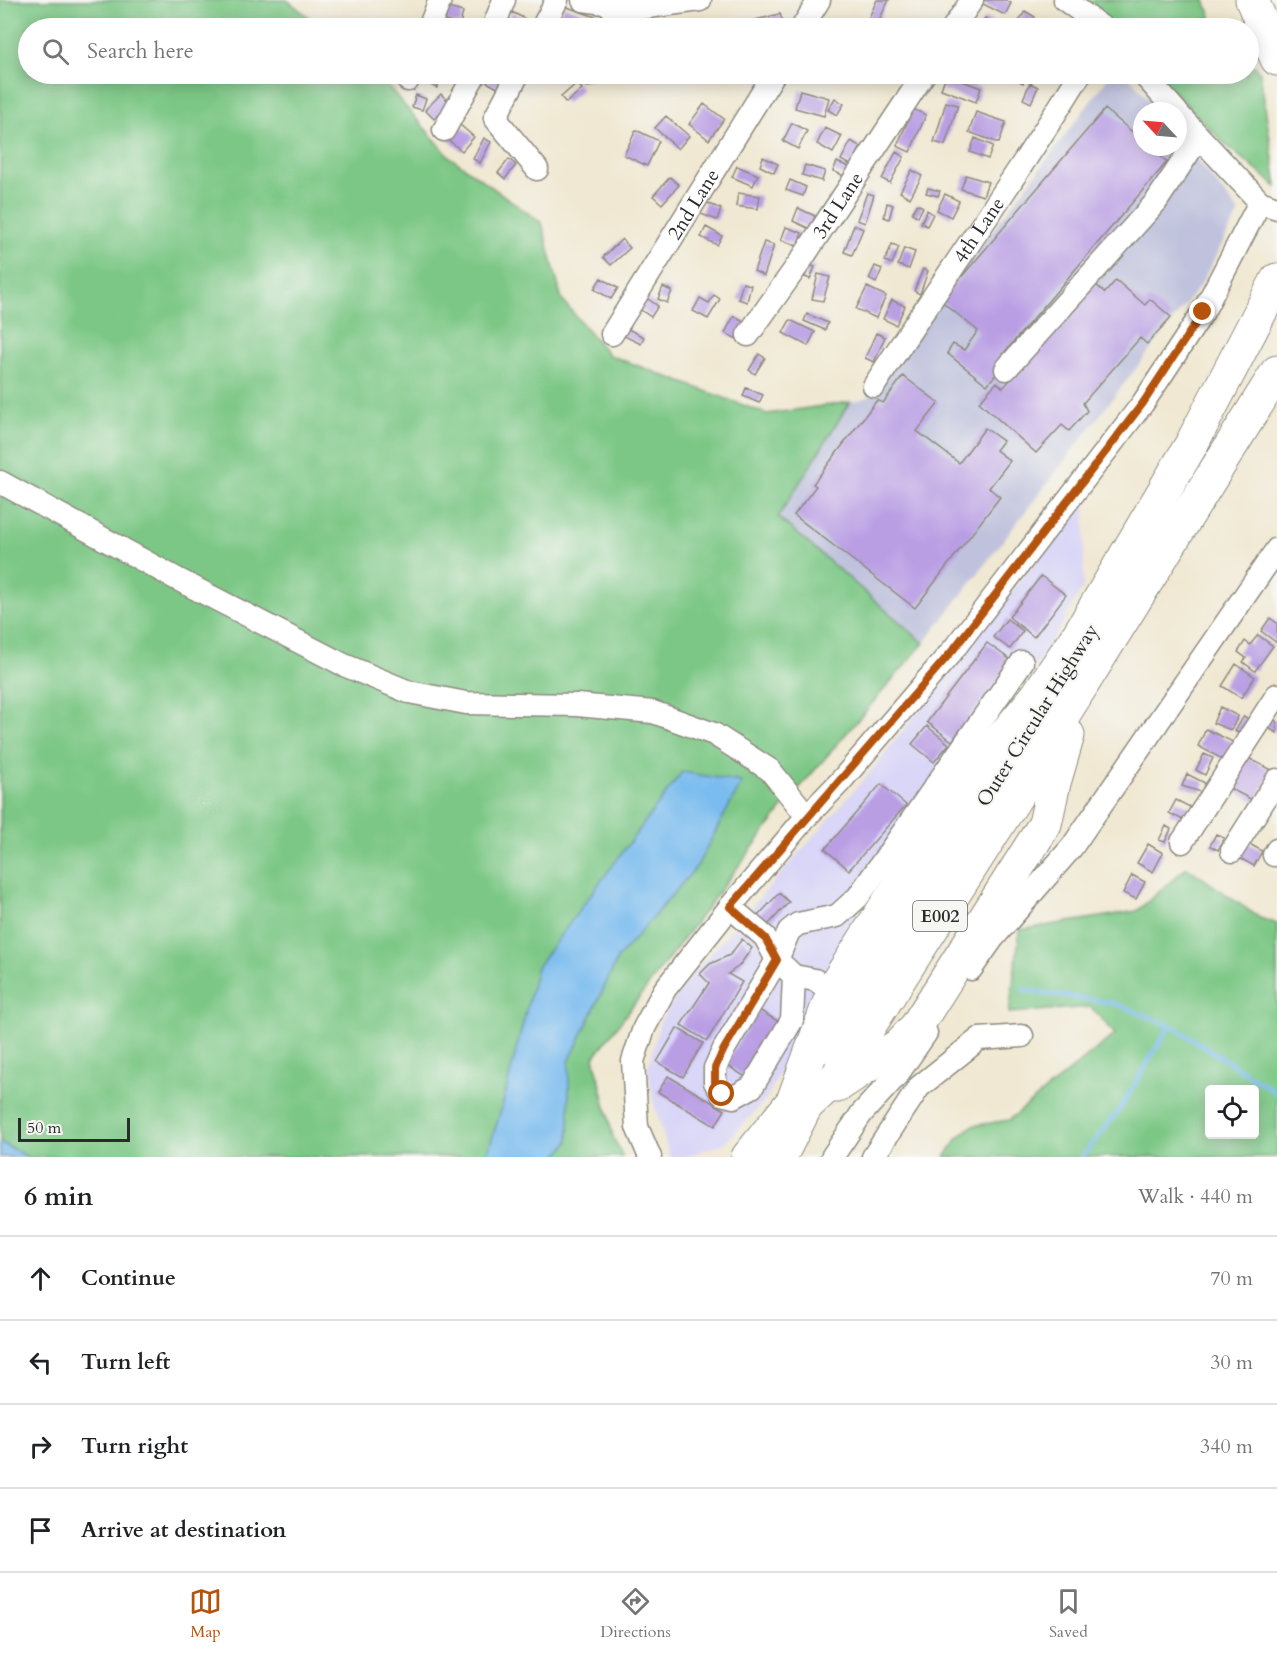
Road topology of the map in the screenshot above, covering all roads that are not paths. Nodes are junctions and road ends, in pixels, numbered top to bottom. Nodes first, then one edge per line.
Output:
1 (440, 0) edge
2 (504, 0) edge
3 (557, 0) edge
4 (583, 0) edge
5 (700, 0) edge
6 (819, 0) edge
7 (972, 0) edge
8 (1065, 0) edge
9 (1252, 0) edge
10 (618, 5) junction
11 (433, 18) edge
12 (497, 18) edge
13 (547, 18) edge
14 (615, 18) edge
15 (808, 18) edge
16 (960, 18) edge
17 (1089, 18) edge
18 (1277, 59) edge
19 (469, 84) edge
20 (513, 84) edge
21 (768, 84) edge
22 (917, 84) edge
23 (1074, 84) edge
24 (1152, 84) edge
25 (1168, 102) edge
26 (1187, 123) edge
27 (444, 130) dead end
28 (1199, 137) junction
29 (537, 169) dead end
30 (1269, 205) edge
31 (1273, 304) edge
32 (612, 334) dead end
33 (748, 335) dead end
34 (1006, 369) dead end
35 (1277, 372) edge
36 (874, 386) dead end
37 (1277, 405) edge
38 (0, 482) edge
39 (1277, 549) edge
40 (1022, 662) dead end
41 (1277, 695) edge
42 (1057, 722) junction
43 (1277, 780) edge
44 (807, 816) junction
45 (1182, 842) dead end
46 (1232, 851) dead end
47 (730, 907) junction
48 (777, 960) junction
49 (794, 976) junction
50 (834, 992) junction
51 (1022, 1036) dead end
52 (800, 1103) junction
53 (650, 1157) edge
54 (748, 1157) edge
55 (780, 1157) edge
56 (832, 1157) edge
57 (873, 1157) edge

1 - 11 street
2 - 12 street
3 - 13 street
4 - 10 street
5 - 10 street
6 - 15 street
7 - 16 street
8 - 17 street
9 - 18 highway
10 - 14 street
19 - 27 street
20 - 29 street
21 - 32 street, 2nd Lane
22 - 33 street, 3rd Lane
23 - 36 street, 4th Lane
24 - 25 street
26 - 28 street
28 - 30 street
28 - 34 street
30 - 44 street
31 - 42 highway, Outer Circular Highway / E002
31 - 50 highway
35 - 42 highway, Outer Circular Highway / E002
37 - 42 highway
38 - 44 street
39 - 56 street
40 - 48 street
41 - 45 street
42 - 52 highway, Outer Circular Highway / E002
42 - 52 highway
42 - 52 highway
43 - 46 street
44 - 47 street
47 - 48 street
47 - 53 street
48 - 49 street
48 - 49 street
49 - 50 street
50 - 52 highway
51 - 57 street
52 - 54 highway
52 - 55 highway

